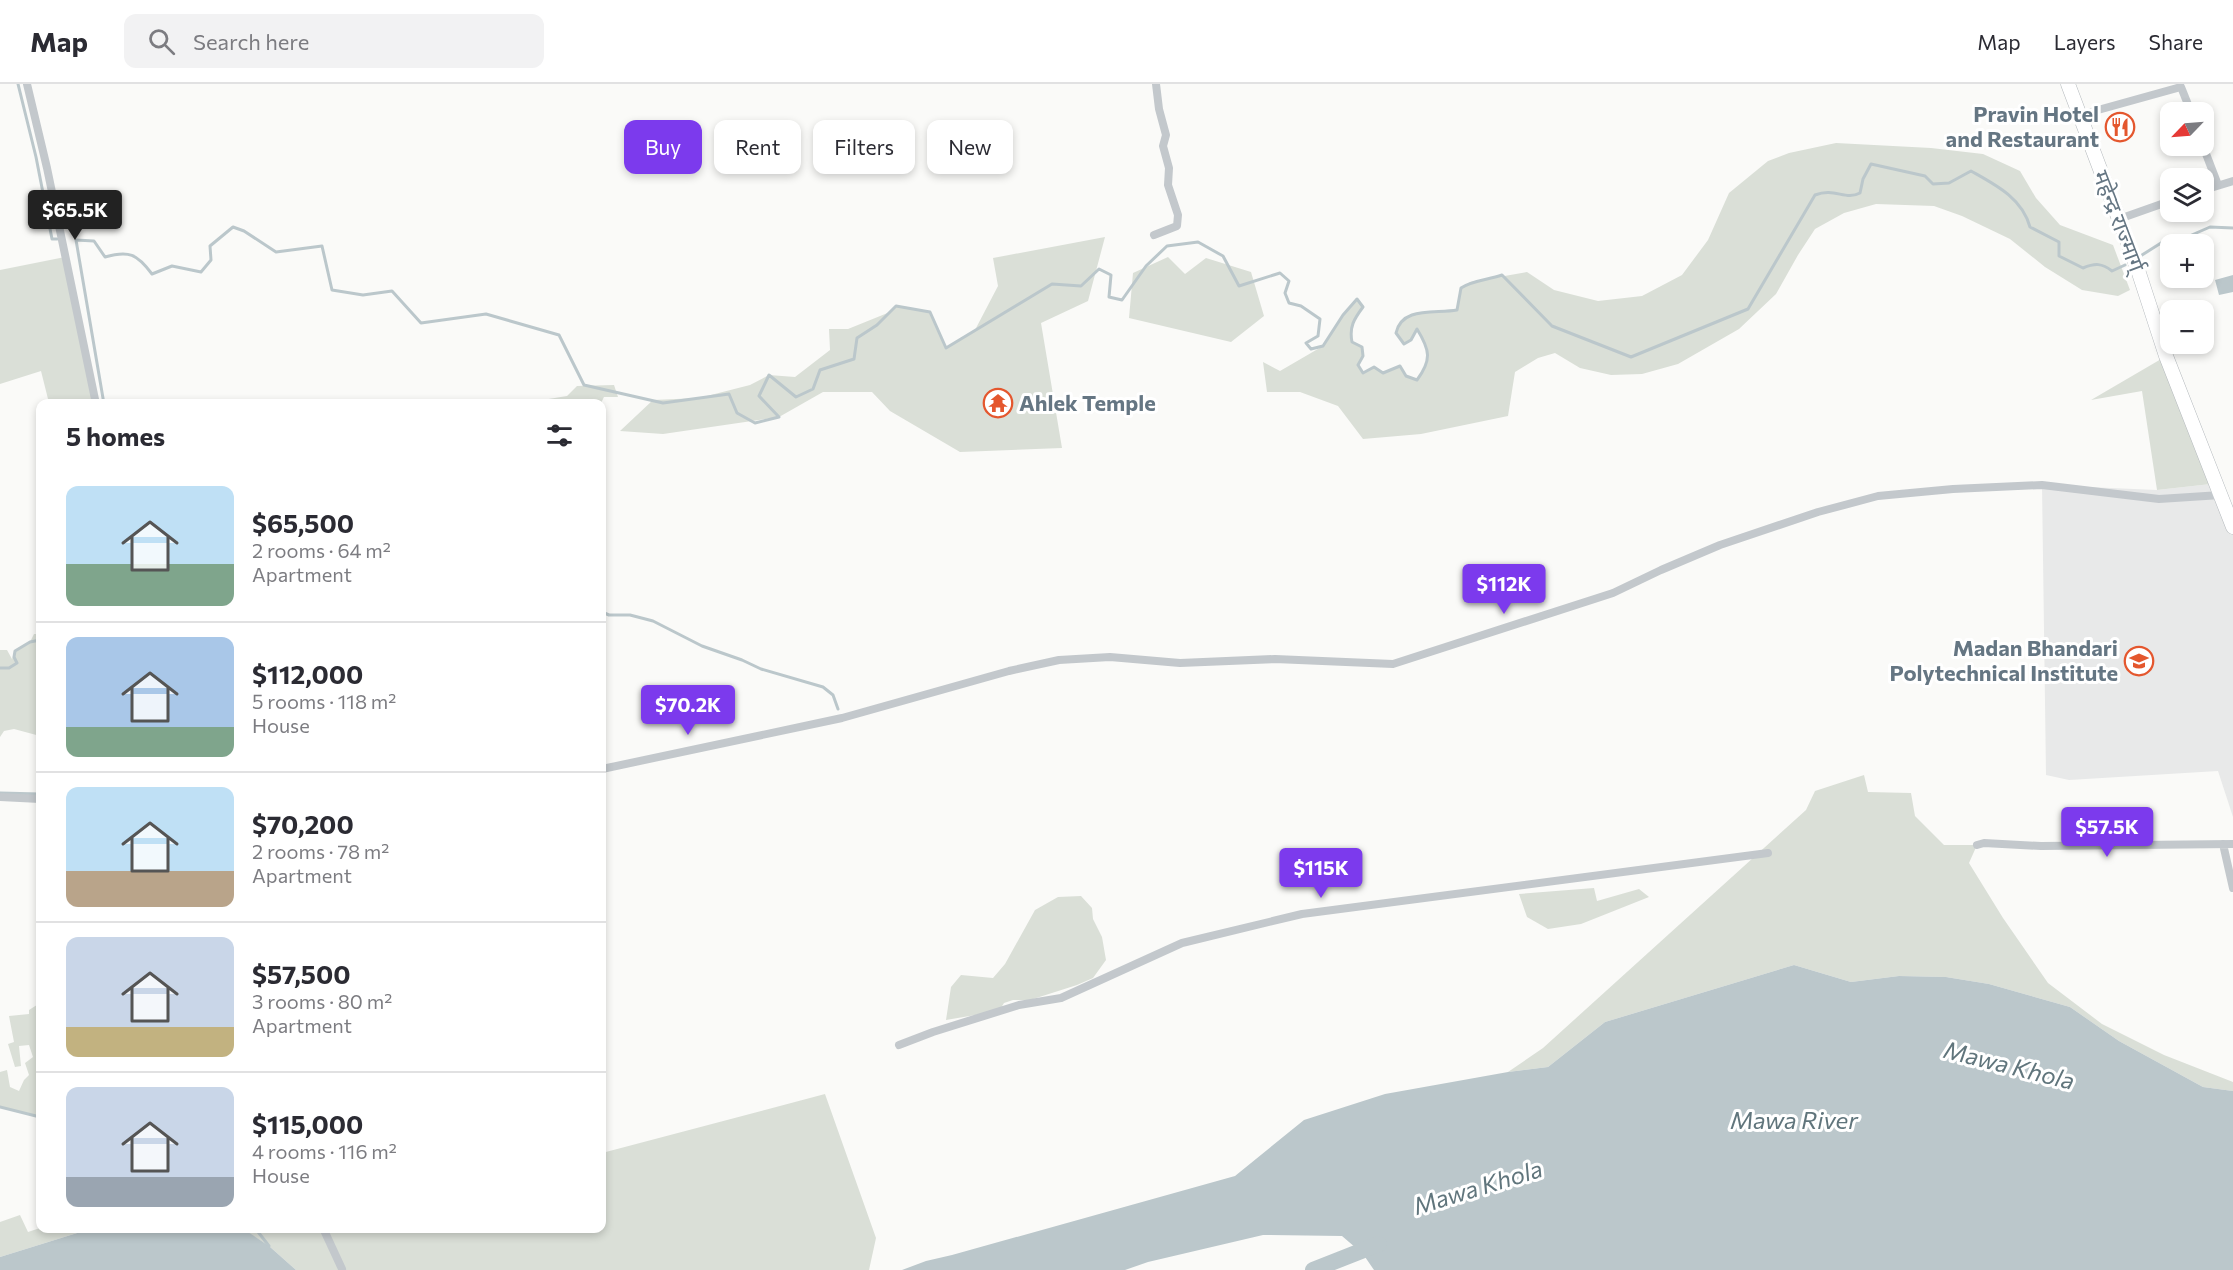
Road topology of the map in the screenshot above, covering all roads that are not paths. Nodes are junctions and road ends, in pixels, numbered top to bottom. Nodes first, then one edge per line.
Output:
1 (27, 84) edge
2 (1156, 84) edge
3 (2068, 84) edge
4 (2191, 84) edge
5 (2181, 85) edge
6 (2187, 102) edge
7 (2080, 115) junction
8 (2207, 156) edge
9 (2233, 181) edge
10 (2218, 185) junction
11 (2214, 186) edge
12 (2160, 205) edge
13 (2119, 219) junction
14 (1154, 235) dead end
15 (95, 399) edge
16 (2221, 495) junction
17 (2233, 527) edge
18 (606, 769) edge
19 (0, 797) edge
20 (36, 799) edge
21 (2223, 844) junction
22 (2233, 844) edge
23 (1977, 845) dead end
24 (1768, 853) dead end
25 (2233, 888) edge
26 (899, 1045) dead end
27 (325, 1233) edge
28 (342, 1269) edge

1 - 15 street
2 - 14 street
3 - 7 highway, महेन्द्र राज्मार्ग्
4 - 5 street
5 - 6 street
5 - 7 street
7 - 13 highway, महेन्द्र राज्मार्ग्
8 - 10 street
9 - 10 street
10 - 11 street
12 - 13 street
13 - 16 highway, महेन्द्र राज्मार्ग्
16 - 17 highway, महेन्द्र राज्मार्ग्
16 - 18 street
19 - 20 street
21 - 22 street
21 - 23 street
21 - 25 street
24 - 26 street
27 - 28 street

